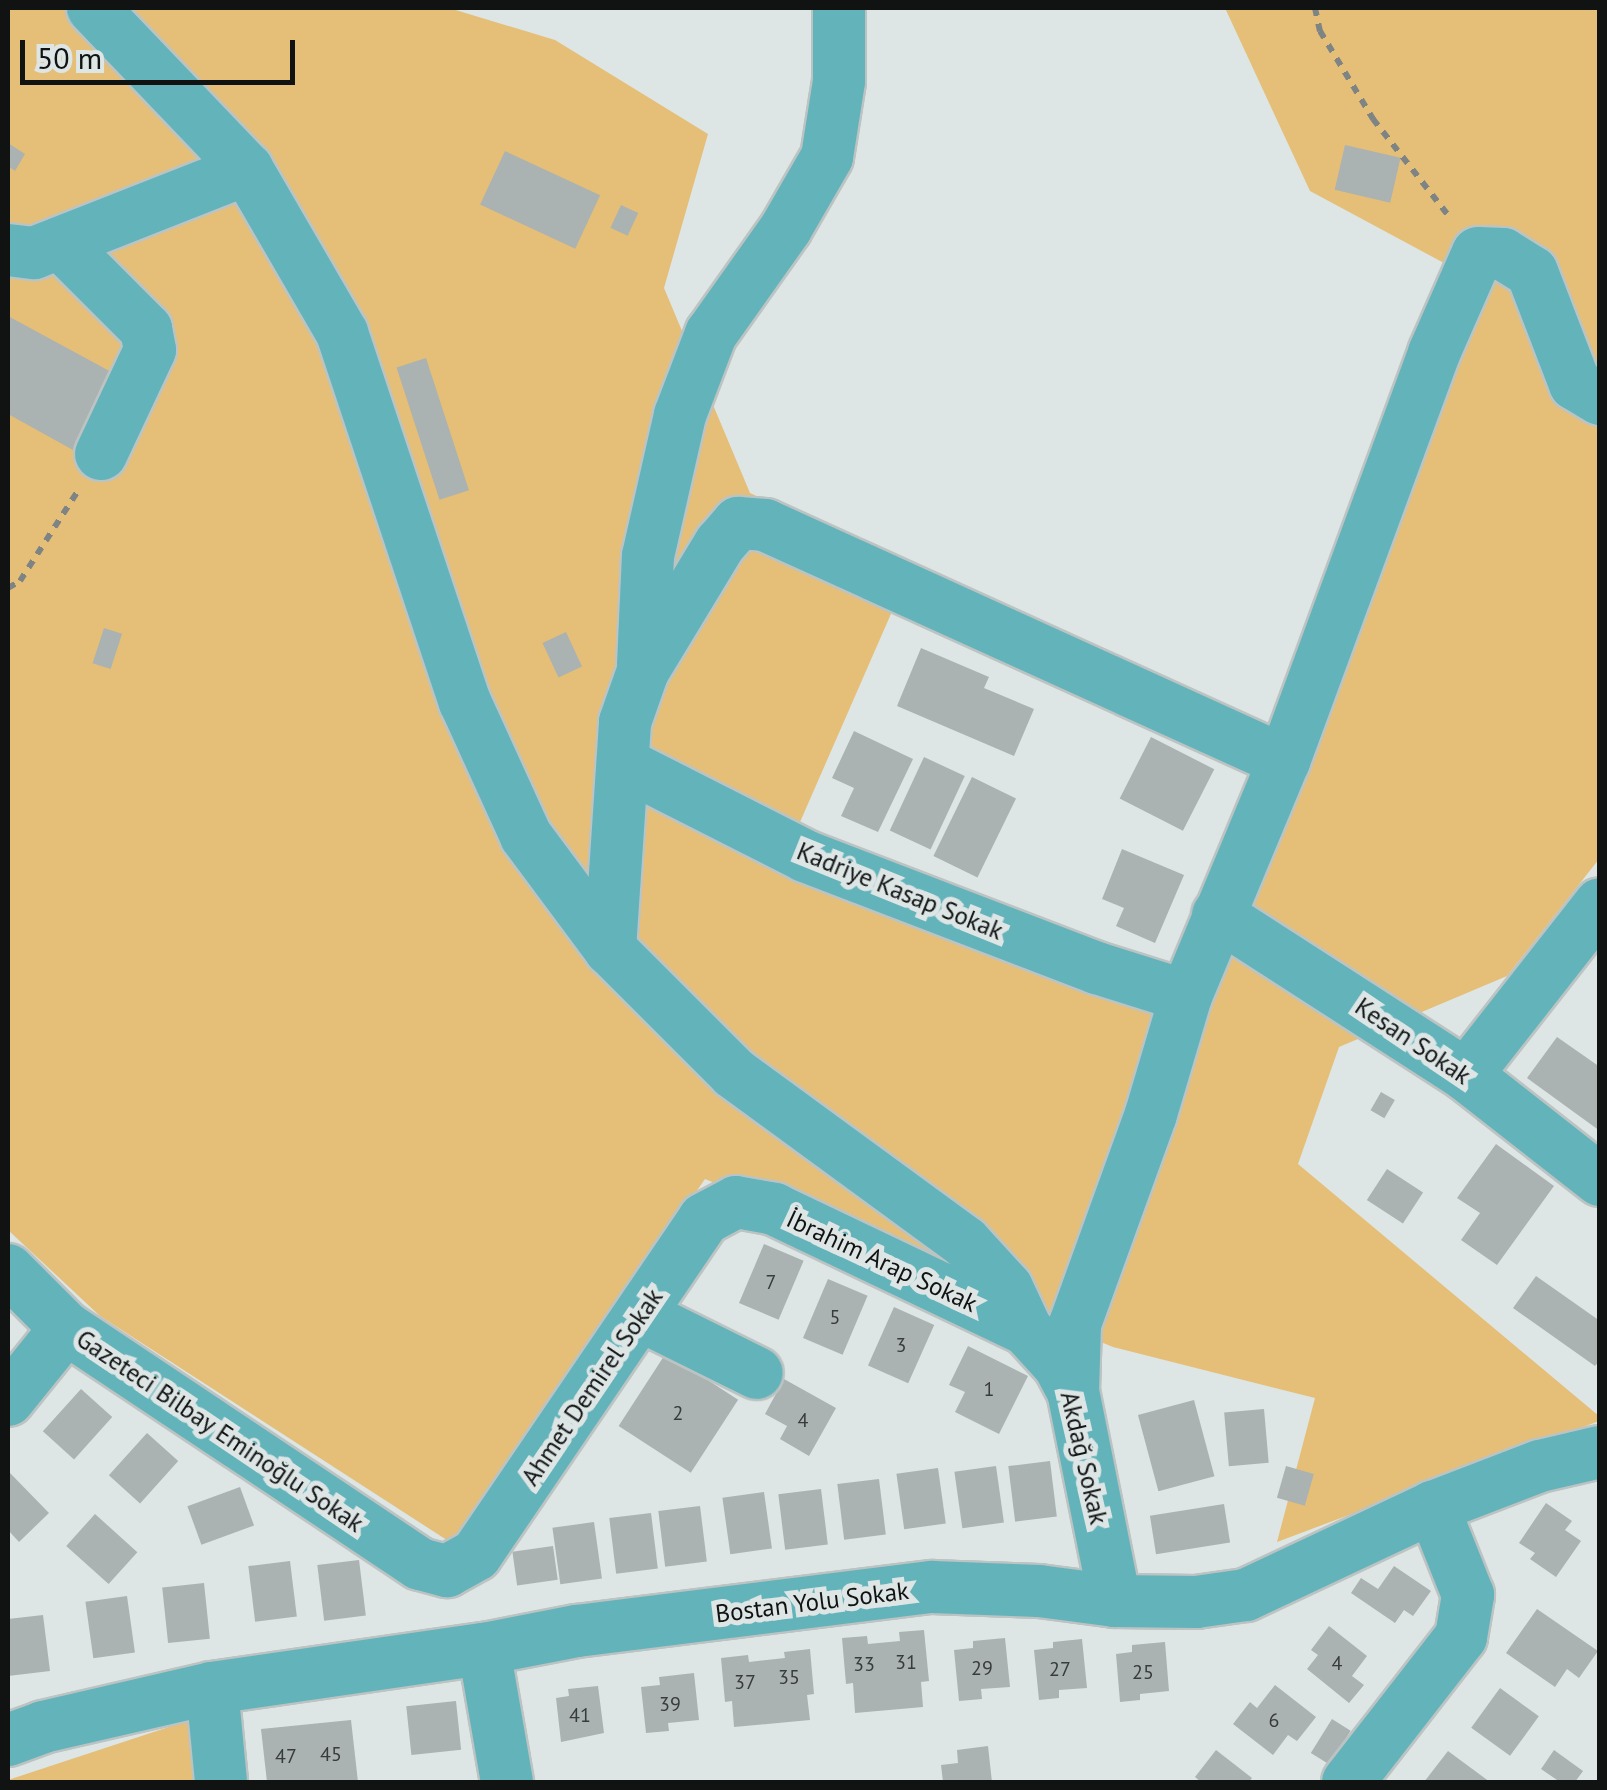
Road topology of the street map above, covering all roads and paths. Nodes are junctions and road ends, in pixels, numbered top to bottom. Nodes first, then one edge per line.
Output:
1 (93, 8) edge
2 (839, 8) edge
3 (1316, 8) edge
4 (247, 169) junction
5 (60, 243) junction
6 (8, 250) edge
7 (1478, 253) junction
8 (1600, 399) edge
9 (101, 454) joint
10 (8, 588) edge
11 (643, 671) junction
12 (1284, 761) junction
13 (624, 764) junction
14 (1600, 904) edge
15 (1218, 915) junction
16 (610, 949) junction
17 (1186, 996) junction
18 (1466, 1075) junction
19 (1600, 1180) edge
20 (736, 1202) joint
21 (8, 1270) edge
22 (642, 1316) junction
23 (66, 1328) junction
24 (1026, 1329) junction
25 (757, 1374) dead end
26 (1073, 1391) junction
27 (8, 1400) edge
28 (1600, 1452) edge
29 (1433, 1507) junction
30 (447, 1572) joint
31 (1114, 1601) junction
32 (484, 1649) junction
33 (212, 1688) junction
34 (8, 1740) edge
35 (221, 1782) edge
36 (507, 1782) edge
37 (1348, 1782) edge

1 - 4 street
2 - 11 street
3 - 7 path
4 - 5 street
4 - 16 street
5 - 6 street
5 - 9 street
7 - 8 street
7 - 12 street
9 - 10 path
11 - 12 street
11 - 13 street
12 - 15 street
13 - 16 street
13 - 17 street, Kadriye Kasap Sokak
14 - 18 street
15 - 17 street
15 - 18 street, Kesan Sokak
16 - 24 street
17 - 26 street
18 - 19 street, Kesan Sokak
20 - 22 street, Ahmet Demirel Sokak
20 - 24 street, İbrahim Arap Sokak
21 - 23 street, Gazeteci Bilbay Eminoğlu Sokak
22 - 25 street
22 - 30 street, Ahmet Demirel Sokak
23 - 27 street
23 - 30 street, Gazeteci Bilbay Eminoğlu Sokak
24 - 26 street, Akdağ Sokak
26 - 31 street, Akdağ Sokak
28 - 29 street, Bostan Yolu Sokak
29 - 31 street, Bostan Yolu Sokak
29 - 37 street
31 - 32 street, Bostan Yolu Sokak
32 - 33 street, Bostan Yolu Sokak
32 - 36 street
33 - 34 street, Bostan Yolu Sokak
33 - 35 street

